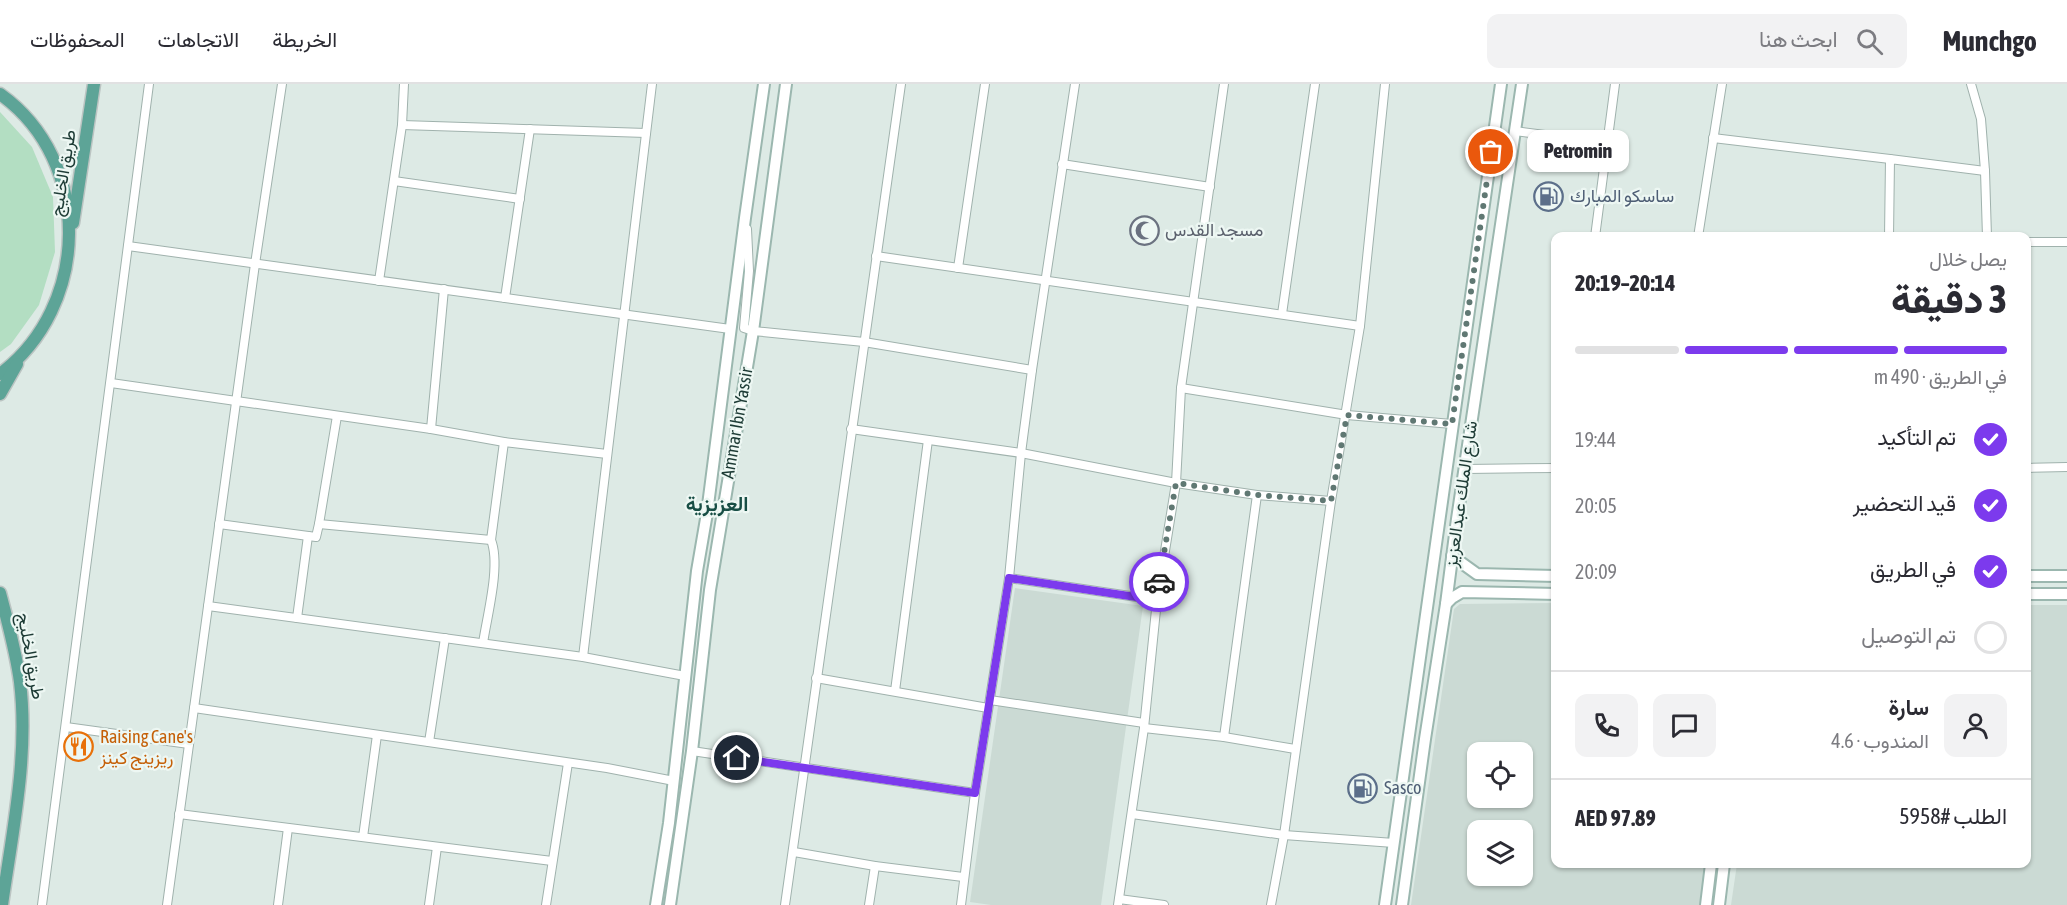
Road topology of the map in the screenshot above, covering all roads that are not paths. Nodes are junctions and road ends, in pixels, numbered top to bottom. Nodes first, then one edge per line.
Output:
1 (94, 84) edge
2 (149, 84) edge
3 (282, 84) edge
4 (404, 84) edge
5 (652, 84) edge
6 (764, 84) edge
7 (901, 84) edge
8 (985, 84) edge
9 (1075, 84) edge
10 (1224, 84) edge
11 (1315, 84) edge
12 (1385, 84) edge
13 (1501, 84) edge
14 (1522, 84) edge
15 (1615, 84) edge
16 (1722, 84) edge
17 (1971, 84) edge
18 (786, 88) edge
19 (0, 94) edge
20 (402, 125) junction
21 (530, 129) junction
22 (1515, 131) junction
23 (646, 133) junction
24 (1713, 138) junction
25 (1607, 143) junction
26 (1890, 159) junction
27 (1062, 164) junction
28 (1985, 171) junction
29 (394, 181) junction
30 (1210, 187) junction
31 (520, 199) junction
32 (746, 209) junction
33 (1596, 232) edge
34 (1699, 232) edge
35 (1889, 232) edge
36 (1987, 232) edge
37 (2031, 242) edge
38 (2067, 242) edge
39 (128, 246) junction
40 (876, 256) junction
41 (255, 264) junction
42 (66, 268) junction
43 (958, 268) junction
44 (379, 280) junction
45 (1045, 280) junction
46 (444, 289) junction
47 (505, 298) junction
48 (1193, 301) junction
49 (623, 314) junction
50 (1282, 314) junction
51 (1360, 326) junction
52 (730, 328) junction
53 (753, 331) junction
54 (35, 339) junction
55 (864, 342) junction
56 (1032, 370) junction
57 (0, 374) edge
58 (111, 383) junction
59 (1181, 388) junction
60 (0, 394) edge
61 (236, 401) junction
62 (1347, 415) junction
63 (337, 416) junction
64 (1452, 424) junction
65 (431, 429) junction
66 (851, 429) junction
67 (928, 440) junction
68 (504, 442) junction
69 (1021, 453) junction
70 (607, 454) junction
71 (2067, 467) edge
72 (1551, 468) edge
73 (2031, 468) edge
74 (1466, 469) junction
75 (1176, 483) junction
76 (1257, 495) junction
77 (1331, 501) junction
78 (219, 524) junction
79 (319, 524) junction
80 (308, 536) junction
81 (491, 540) junction
82 (1452, 556) junction
83 (1477, 574) junction
84 (1551, 576) edge
85 (2031, 576) edge
86 (2067, 576) edge
87 (1009, 578) junction
88 (0, 593) edge
89 (1475, 593) junction
90 (1551, 594) edge
91 (2031, 594) edge
92 (2067, 594) edge
93 (1156, 600) junction
94 (1446, 604) junction
95 (208, 606) junction
96 (297, 618) junction
97 (445, 638) junction
98 (483, 644) junction
99 (583, 657) junction
100 (685, 676) junction
101 (816, 678) junction
102 (895, 691) junction
103 (989, 704) junction
104 (194, 708) junction
105 (1144, 726) junction
106 (66, 727) junction
107 (377, 735) junction
108 (1224, 737) junction
109 (429, 742) junction
110 (189, 744) junction
111 (1295, 749) junction
112 (692, 751) junction
113 (568, 763) junction
114 (805, 768) junction
115 (674, 781) junction
116 (975, 793) junction
117 (179, 814) junction
118 (1132, 814) junction
119 (288, 828) junction
120 (1284, 835) junction
121 (363, 837) junction
122 (1394, 843) junction
123 (437, 847) junction
124 (794, 852) junction
125 (552, 861) junction
126 (874, 866) junction
127 (1711, 868) edge
128 (1724, 868) edge
129 (963, 877) junction
130 (1119, 902) edge
131 (2, 905) edge
132 (42, 905) edge
133 (167, 905) edge
134 (278, 905) edge
135 (429, 905) edge
136 (546, 905) edge
137 (656, 905) edge
138 (670, 905) edge
139 (785, 905) edge
140 (869, 905) edge
141 (963, 905) edge
142 (1164, 905) edge
143 (1271, 905) edge
144 (1385, 905) edge
145 (1402, 905) edge
146 (1706, 905) edge
147 (1719, 905) edge

1 - 42 main road, طريق الخليج
2 - 39 street
3 - 41 street
4 - 20 street
5 - 23 street
6 - 32 street, Ammar Ibn Yassir
7 - 40 street
8 - 43 street
9 - 27 street
10 - 30 street
11 - 50 street
12 - 51 street
13 - 64 street, شارع الملك عبدالعزيز
14 - 22 street, شارع الملك عبدالعزيز
15 - 25 street
16 - 24 street
17 - 28 street
18 - 53 street, Ammar Ibn Yassir
19 - 42 main road
20 - 21 street
20 - 29 street
21 - 23 street
21 - 31 street
22 - 25 street
22 - 74 street, شارع الملك عبدالعزيز
23 - 49 street
24 - 26 street
24 - 34 street
25 - 33 street
26 - 28 street
26 - 35 street
27 - 30 street
27 - 45 street
28 - 36 street
29 - 31 street
29 - 44 street
30 - 48 street
31 - 47 street
32 - 52 street, Ammar Ibn Yassir
32 - 53 street
37 - 38 street
39 - 41 street
39 - 58 street
40 - 43 street
40 - 55 street
41 - 44 street
41 - 61 street
42 - 54 main road
43 - 45 street
44 - 46 street
45 - 48 street
45 - 56 street
46 - 47 street
46 - 65 street
47 - 49 street
48 - 50 street
48 - 59 street
49 - 52 street
49 - 70 street
50 - 51 street
51 - 62 street
52 - 100 street, Ammar Ibn Yassir
53 - 55 street
53 - 112 street, Ammar Ibn Yassir
54 - 57 main road
54 - 60 main road
55 - 56 street
55 - 66 street
56 - 69 street
58 - 61 street
58 - 106 street
59 - 62 street
59 - 75 street
61 - 63 street
61 - 78 street
62 - 64 street
62 - 77 street
63 - 65 street
63 - 79 street
64 - 122 street, شارع الملك عبدالعزيز
65 - 68 street
66 - 67 street
66 - 101 street
67 - 69 street
67 - 102 street
68 - 70 street
68 - 81 street
69 - 75 street
69 - 87 street
70 - 99 street
71 - 73 street
72 - 74 street
74 - 82 street, شارع الملك عبدالعزيز
75 - 76 street
75 - 93 street
76 - 77 street
76 - 108 street
77 - 111 street
78 - 80 street
78 - 95 street
79 - 80 street
79 - 81 street
80 - 96 street
81 - 98 street
82 - 83 street
82 - 94 street, شارع الملك عبدالعزيز
83 - 84 street
83 - 89 street
85 - 86 street
87 - 93 street
87 - 103 street
88 - 131 main road, طريق الخليج
89 - 90 street
89 - 94 street
91 - 92 street
93 - 105 street
94 - 145 street, شارع الملك عبدالعزيز
95 - 96 street
95 - 104 street
96 - 97 street
97 - 98 street
97 - 109 street
98 - 99 street
99 - 100 street
100 - 115 street, Ammar Ibn Yassir
101 - 102 street
101 - 114 street
102 - 103 street
103 - 105 street
103 - 116 street
104 - 107 street
104 - 110 street
105 - 108 street
105 - 118 street
106 - 110 street
106 - 132 street
107 - 109 street
107 - 121 street
108 - 111 street
109 - 113 street
110 - 117 street
111 - 120 street
112 - 114 street
112 - 138 street, Ammar Ibn Yassir
113 - 115 street
113 - 125 street
114 - 116 street
114 - 124 street
115 - 137 street, Ammar Ibn Yassir
116 - 129 street
117 - 119 street
117 - 133 street
118 - 120 street
118 - 130 street
119 - 121 street
119 - 134 street
120 - 122 street
120 - 143 street
121 - 123 street
122 - 144 street, شارع الملك عبدالعزيز
123 - 125 street
123 - 135 street
124 - 126 street
124 - 139 street
125 - 136 street
126 - 129 street
126 - 140 street
127 - 146 street
128 - 147 street
129 - 141 street
130 - 142 street

